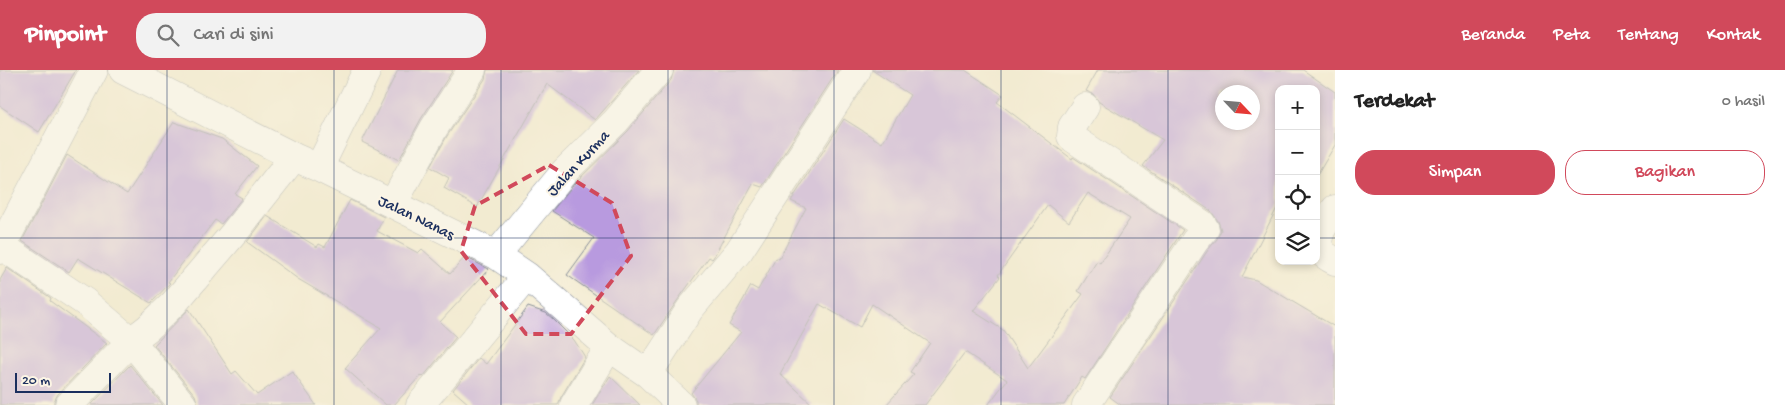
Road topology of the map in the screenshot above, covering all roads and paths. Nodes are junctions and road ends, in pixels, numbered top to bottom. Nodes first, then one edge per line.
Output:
1 (94, 70) edge
2 (124, 70) edge
3 (367, 70) edge
4 (472, 70) edge
5 (659, 70) edge
6 (857, 70) edge
7 (1085, 107) dead end
8 (294, 157) junction
9 (320, 168) junction
10 (393, 204) junction
11 (1335, 209) edge
12 (1, 247) edge
13 (496, 255) junction
14 (1335, 261) edge
15 (527, 276) junction
16 (131, 340) junction
17 (609, 347) junction
18 (648, 374) junction
19 (68, 405) edge
20 (183, 405) edge
21 (420, 405) edge
22 (574, 405) edge
23 (681, 405) edge
24 (1086, 405) edge

1 - 12 street
2 - 8 street, Jalan Nanas
3 - 9 street
4 - 10 street
5 - 13 street, Jalan Kurma
6 - 18 street
7 - 24 street
8 - 9 street, Jalan Nanas
8 - 16 street
9 - 10 street, Jalan Nanas
10 - 13 street, Jalan Nanas
11 - 14 street
12 - 16 street
13 - 15 street, Jalan Nanas
15 - 17 street, Jalan Nanas
15 - 21 street
16 - 19 street
16 - 20 street
17 - 18 street, Jalan Nanas
17 - 22 street
18 - 23 street, Jalan Nanas

